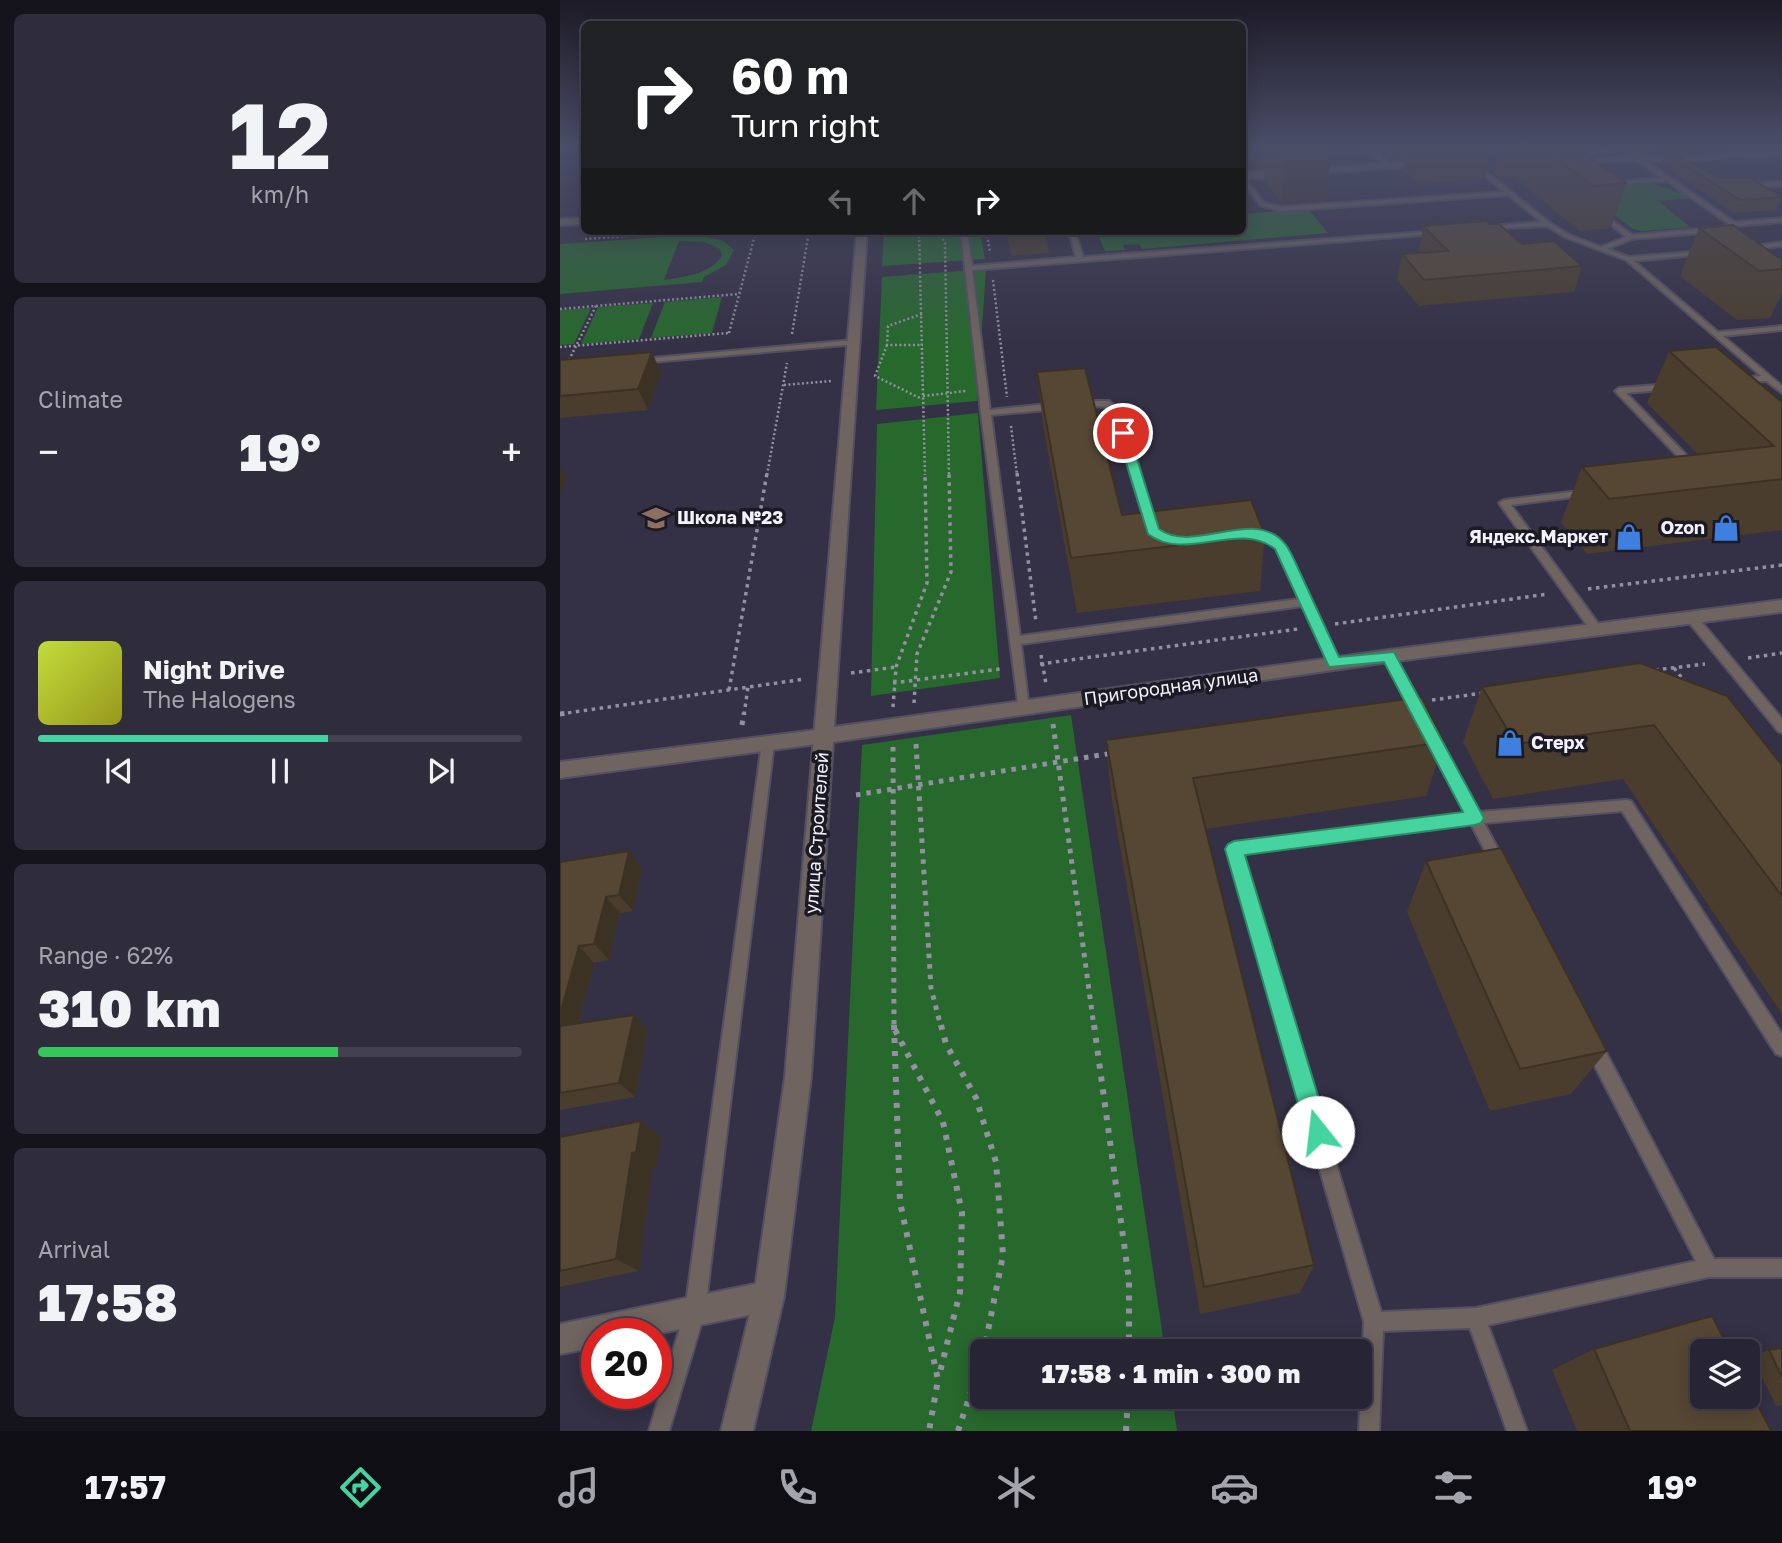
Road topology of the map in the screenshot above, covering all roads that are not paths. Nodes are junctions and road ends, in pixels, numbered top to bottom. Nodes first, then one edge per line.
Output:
1 (1536, 214) edge
2 (1601, 214) edge
3 (1718, 214) edge
4 (1782, 220) edge
5 (581, 221) edge
6 (560, 222) edge
7 (1548, 224) junction
8 (1733, 224) junction
9 (1479, 229) edge
10 (1451, 231) edge
11 (862, 235) edge
12 (964, 235) edge
13 (1073, 235) edge
14 (1631, 237) junction
15 (1782, 244) edge
16 (1743, 248) edge
17 (1601, 249) junction
18 (1718, 250) edge
19 (1080, 259) junction
20 (1628, 259) junction
21 (967, 268) junction
22 (1782, 328) edge
23 (1717, 334) junction
24 (854, 342) junction
25 (631, 362) edge
26 (1768, 378) junction
27 (1728, 381) edge
28 (1679, 386) edge
29 (1782, 390) edge
30 (985, 413) junction
31 (1705, 480) edge
32 (1598, 492) edge
33 (1234, 535) edge
34 (1163, 539) edge
35 (1306, 602) junction
36 (1782, 606) edge
37 (1691, 617) junction
38 (1596, 629) junction
39 (1014, 641) junction
40 (1389, 656) junction
41 (1334, 663) junction
42 (1023, 708) junction
43 (1782, 728) edge
44 (824, 736) junction
45 (768, 743) junction
46 (560, 770) edge
47 (1475, 818) junction
48 (1506, 878) edge
49 (1582, 1024) edge
50 (1782, 1048) edge
51 (1709, 1268) junction
52 (1782, 1268) edge
53 (769, 1296) junction
54 (695, 1311) junction
55 (1476, 1318) junction
56 (1374, 1322) junction
57 (560, 1339) edge
58 (659, 1431) edge
59 (737, 1431) edge
60 (1369, 1431) edge
61 (1517, 1431) edge

1 - 7 lane
2 - 14 lane
3 - 8 lane
4 - 8 lane
5 - 6 street
7 - 9 lane
7 - 17 lane
8 - 14 lane
10 - 19 lane
11 - 24 street, улица Строителей
12 - 21 lane
13 - 19 lane
14 - 17 lane
15 - 16 lane
17 - 20 lane
18 - 20 lane
19 - 21 lane
20 - 23 lane
21 - 30 lane
22 - 23 lane
23 - 26 lane
24 - 25 lane
24 - 44 street, улица Строителей
26 - 27 lane
26 - 29 lane
28 - 31 lane
30 - 34 lane
30 - 39 lane
32 - 38 lane
33 - 35 lane
35 - 39 lane
35 - 41 lane
36 - 37 street, Пригородная улица
37 - 38 street, Пригородная улица
37 - 43 lane
38 - 40 street, Пригородная улица
39 - 42 lane
40 - 41 street, Пригородная улица
40 - 47 lane
41 - 42 street, Пригородная улица
42 - 44 street, Пригородная улица
44 - 45 street, Пригородная улица
44 - 53 street, улица Строителей
45 - 46 street, Пригородная улица
45 - 54 lane
47 - 48 lane
47 - 50 lane
47 - 56 lane
49 - 51 lane
51 - 52 lane
51 - 55 lane
53 - 54 street
53 - 59 street, улица Строителей
54 - 57 street
54 - 58 lane
55 - 56 lane
55 - 61 lane
56 - 60 lane

